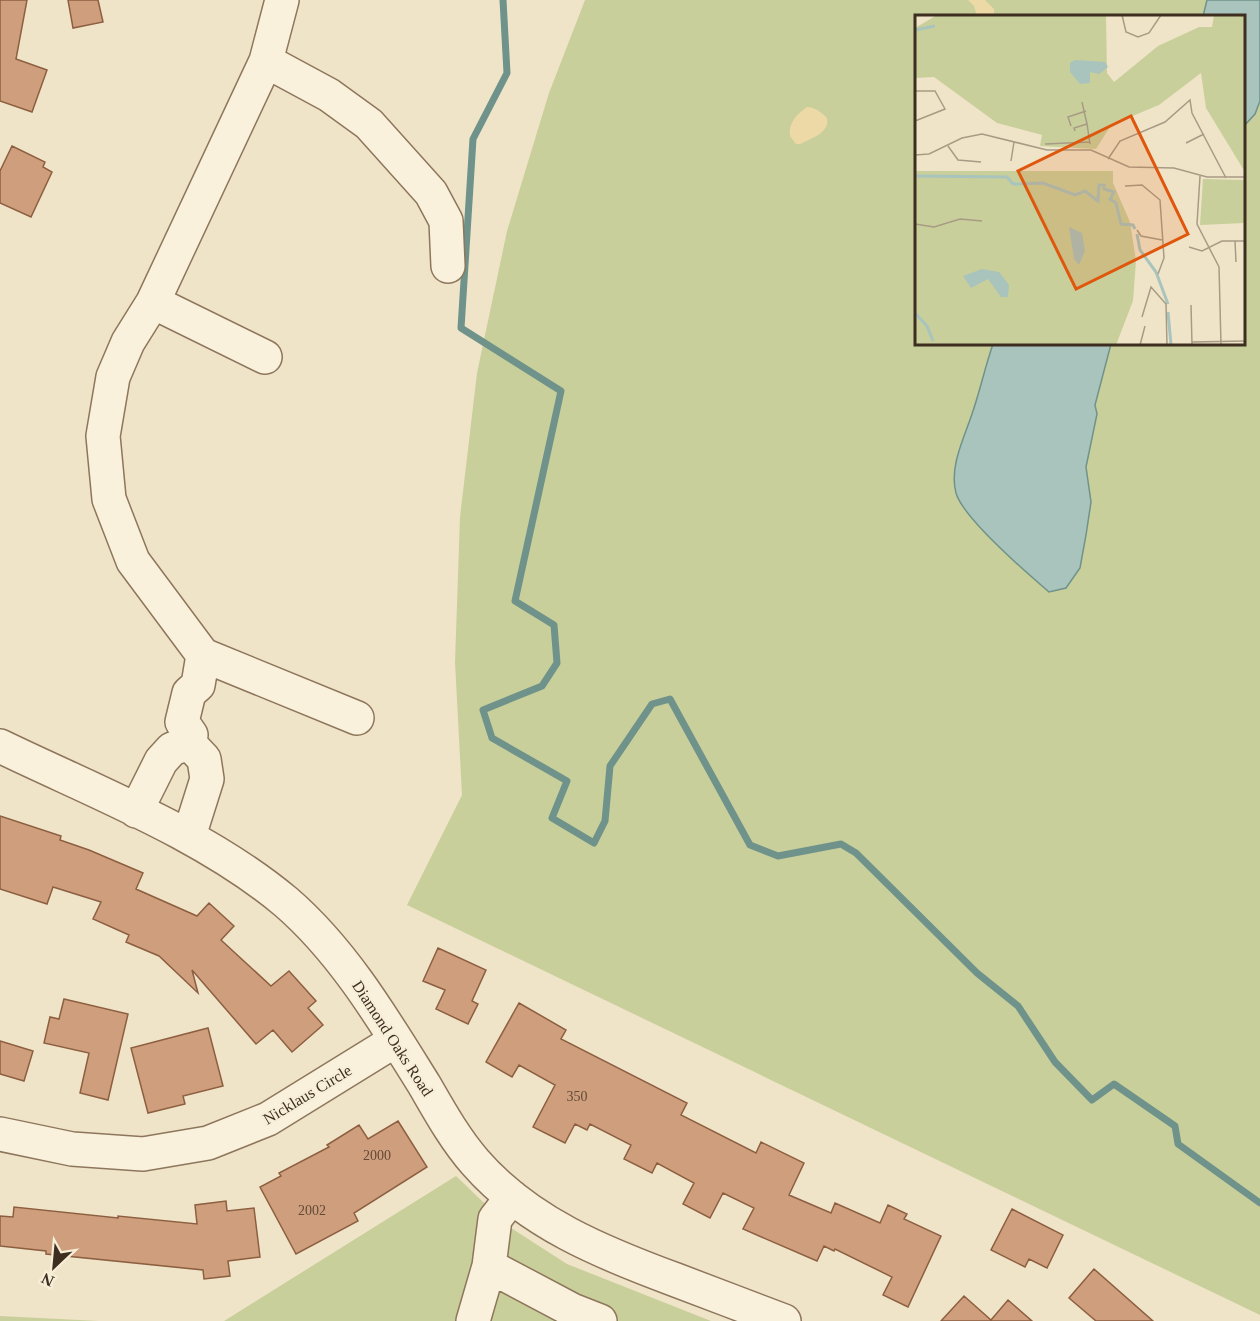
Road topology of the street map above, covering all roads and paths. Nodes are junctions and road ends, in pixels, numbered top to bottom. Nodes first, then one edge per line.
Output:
1 (282, 0) edge
2 (266, 61) junction
3 (448, 266) dead end
4 (153, 302) junction
5 (265, 357) dead end
6 (201, 670) junction
7 (357, 718) dead end
8 (190, 739) junction
9 (0, 746) edge
10 (136, 811) junction
11 (189, 836) junction
12 (396, 1040) junction
13 (0, 1134) edge
14 (512, 1197) junction
15 (489, 1266) junction
16 (473, 1321) edge
17 (600, 1321) edge
18 (784, 1321) edge

1 - 2 street
2 - 3 street
2 - 4 street
4 - 5 street
4 - 6 street
6 - 7 street
6 - 8 street
8 - 10 street
8 - 11 street
9 - 10 street, Diamond Oaks Road
10 - 11 street, Diamond Oaks Road
11 - 12 street, Diamond Oaks Road
12 - 13 street, Nicklaus Circle
12 - 14 street, Diamond Oaks Road
14 - 15 street
14 - 18 street, Diamond Oaks Road
15 - 16 street
15 - 17 street

